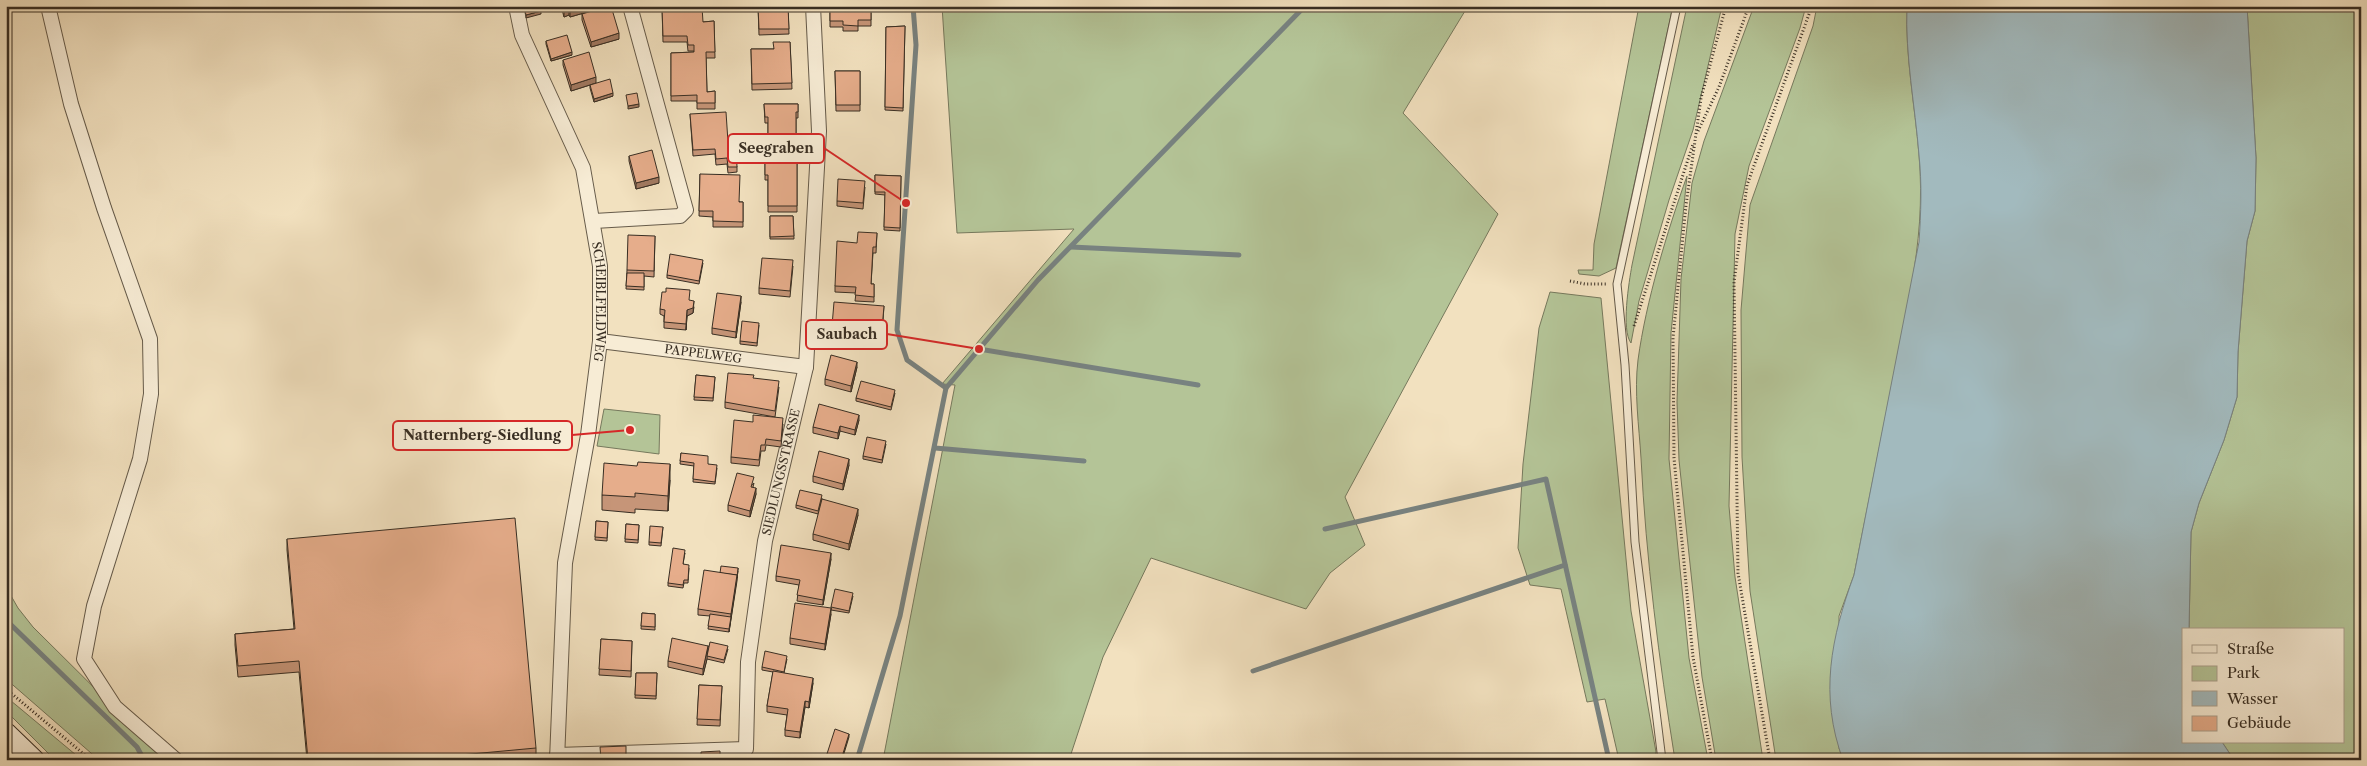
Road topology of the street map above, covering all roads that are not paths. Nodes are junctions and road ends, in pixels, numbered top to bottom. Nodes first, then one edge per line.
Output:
1 (48, 6) edge
2 (516, 6) edge
3 (630, 6) edge
4 (813, 6) edge
5 (1677, 6) edge
6 (594, 221) junction
7 (600, 341) junction
8 (806, 367) junction
9 (6, 733) edge
10 (557, 757) edge
11 (34, 760) edge
12 (176, 760) edge
13 (1662, 760) edge

1 - 12 street
2 - 6 street, SCHEIBLFELDWEG
3 - 6 street
4 - 8 street, SIEDLUNGSSTRASSE
5 - 13 lane
6 - 7 street, SCHEIBLFELDWEG
7 - 8 street, PAPPELWEG
7 - 10 street, SCHEIBLFELDWEG
8 - 10 street, SIEDLUNGSSTRASSE
9 - 11 main road

